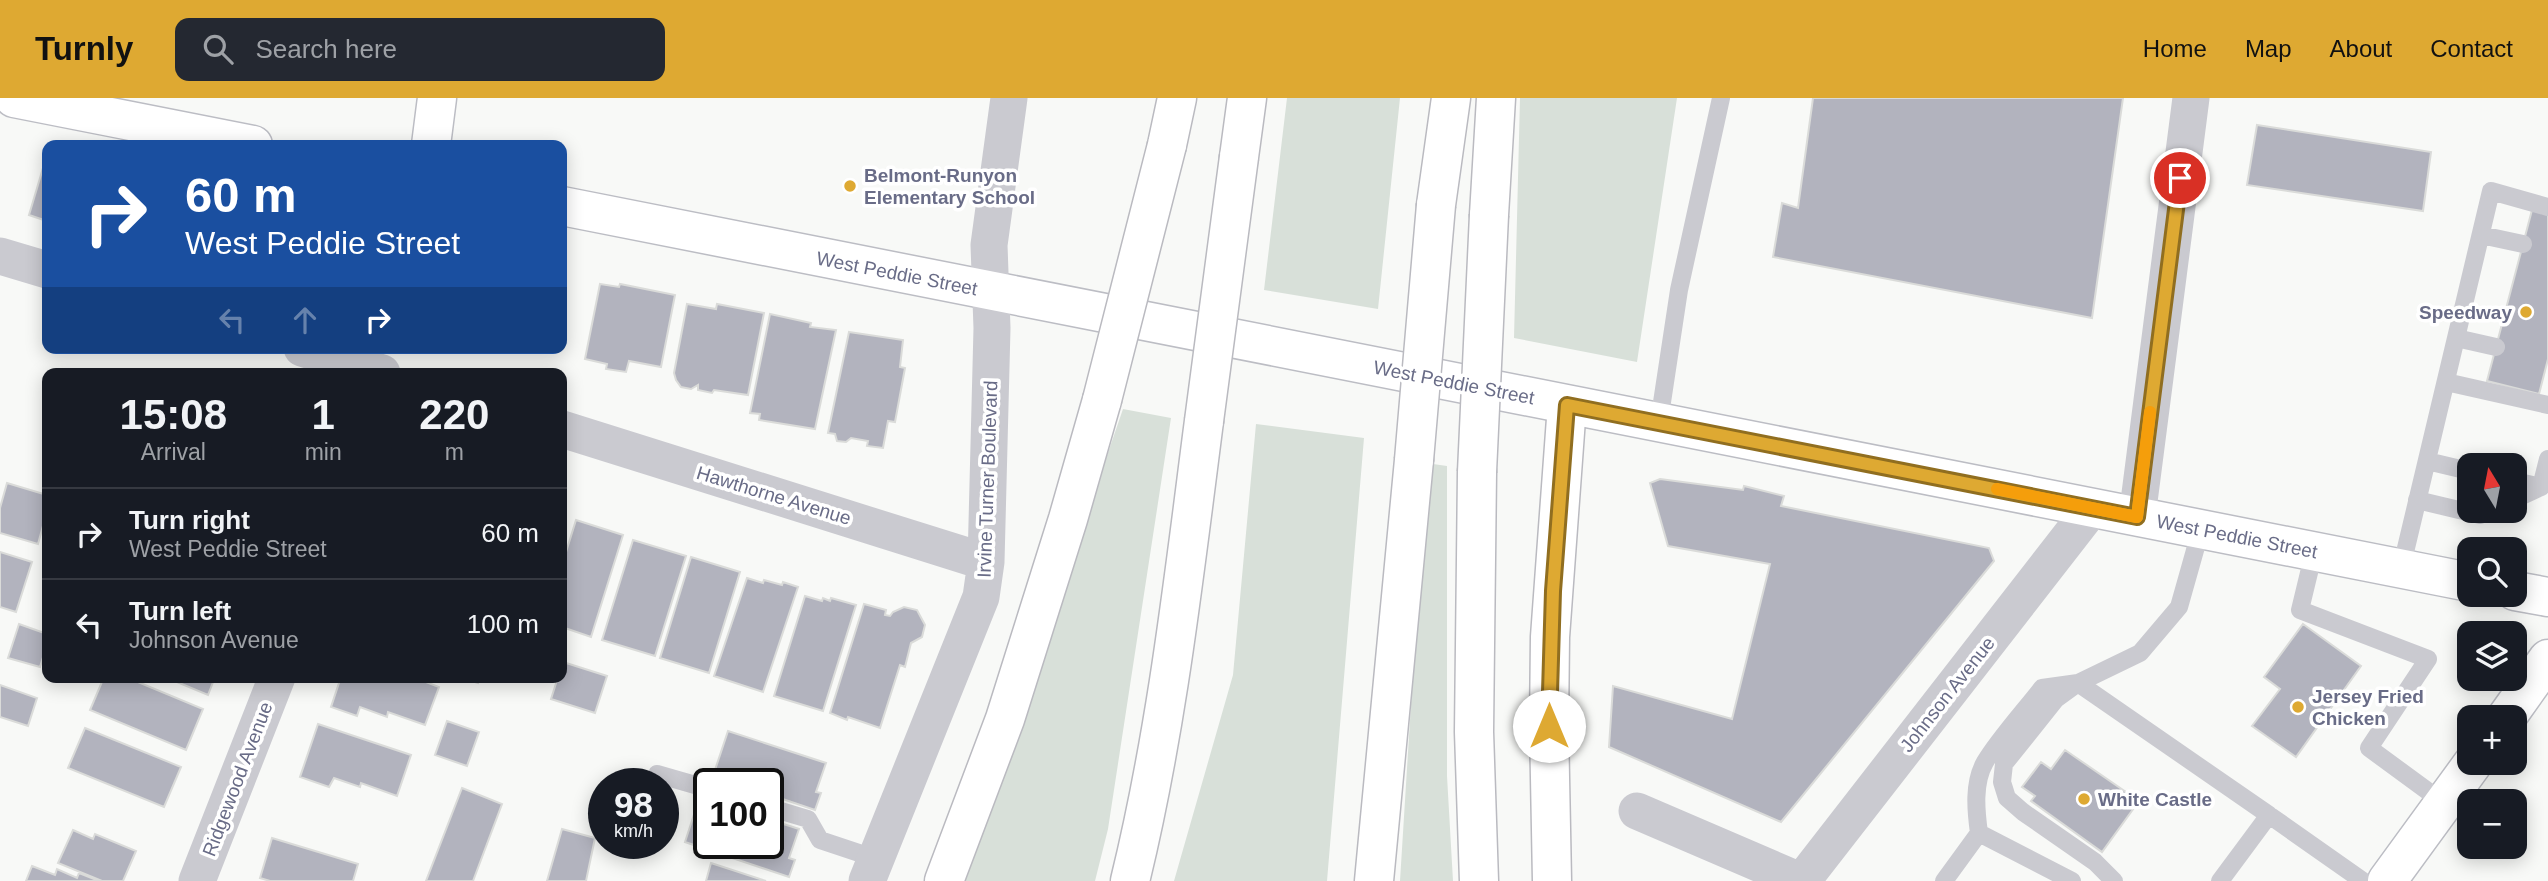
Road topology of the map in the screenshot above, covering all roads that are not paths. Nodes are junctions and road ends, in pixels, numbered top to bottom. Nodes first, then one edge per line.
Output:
1 (14, 98) edge
2 (437, 98) edge
3 (1009, 98) edge
4 (1177, 98) edge
5 (1247, 98) edge
6 (1451, 98) edge
7 (1496, 98) edge
8 (1721, 98) edge
9 (2191, 98) edge
10 (228, 140) edge
11 (432, 140) edge
12 (567, 207) edge
13 (2548, 207) edge
14 (2481, 235) junction
15 (2523, 244) dead end
16 (0, 256) edge
17 (42, 269) edge
18 (991, 292) junction
19 (2456, 338) junction
20 (2496, 347) dead end
21 (321, 354) edge
22 (366, 368) edge
23 (2445, 382) junction
24 (1567, 405) junction
25 (2548, 405) edge
26 (1659, 422) junction
27 (567, 431) edge
28 (2548, 459) edge
29 (2427, 461) junction
30 (2457, 468) edge
31 (2527, 484) edge
32 (2542, 487) junction
33 (2527, 494) edge
34 (2417, 500) junction
35 (2092, 508) junction
36 (2457, 510) edge
37 (2137, 517) junction
38 (2201, 529) junction
39 (2314, 552) junction
40 (986, 562) junction
41 (2401, 569) junction
42 (2457, 580) edge
43 (2527, 593) edge
44 (2548, 597) edge
45 (2548, 659) edge
46 (275, 683) edge
47 (2078, 683) junction
48 (2515, 705) edge
49 (2464, 775) edge
50 (2444, 803) junction
51 (1637, 811) dead end
52 (784, 812) edge
53 (2269, 816) junction
54 (1979, 833) junction
55 (872, 870) edge
56 (197, 881) edge
57 (944, 881) edge
58 (1130, 881) edge
59 (1374, 881) edge
60 (1479, 881) edge
61 (1552, 881) edge
62 (1801, 881) edge
63 (1944, 881) edge
64 (2072, 881) edge
65 (2114, 881) edge
66 (2220, 881) edge
67 (2363, 881) edge
68 (2387, 881) edge

1 - 10 main road
2 - 11 main road
3 - 18 street, Irvine Turner Boulevard
4 - 57 main road, bridge
5 - 58 main road, bridge
6 - 59 main road, bridge
7 - 60 main road, bridge
8 - 26 lane
9 - 37 street
12 - 18 main road, West Peddie Street
13 - 14 lane
14 - 15 lane
14 - 19 lane
16 - 17 street
18 - 24 main road, West Peddie Street
18 - 40 street, Irvine Turner Boulevard
19 - 20 lane
19 - 23 lane
21 - 22 street
23 - 25 lane
23 - 29 lane
24 - 26 main road, West Peddie Street
24 - 61 main road
26 - 35 main road, West Peddie Street
27 - 40 street, Hawthorne Avenue
28 - 32 lane
29 - 30 lane
29 - 34 lane
31 - 32 lane
32 - 33 lane
34 - 36 lane
34 - 41 lane
35 - 37 main road, West Peddie Street
35 - 62 street, Johnson Avenue
37 - 38 main road, West Peddie Street
38 - 39 main road, West Peddie Street
38 - 47 lane
39 - 41 main road, West Peddie Street
39 - 50 lane
40 - 55 street, Irvine Turner Boulevard
41 - 42 main road, West Peddie Street
43 - 44 main road
45 - 48 main road
46 - 56 street, Ridgewood Avenue
47 - 53 lane
47 - 54 lane
47 - 65 lane
49 - 50 main road
50 - 68 main road
51 - 62 street
52 - 55 lane
53 - 66 lane
53 - 67 lane
54 - 63 lane
54 - 64 lane

